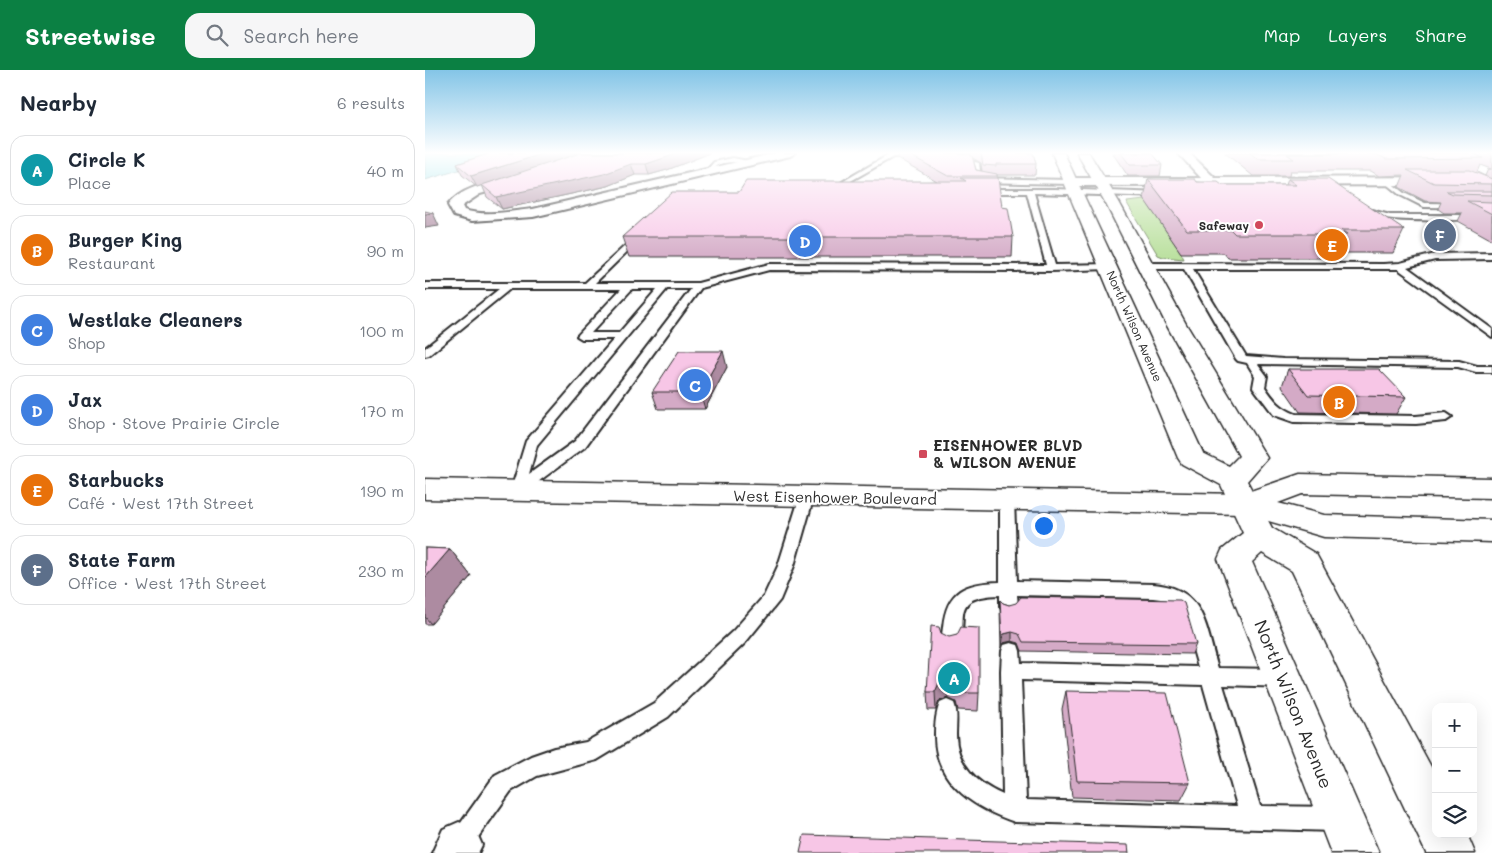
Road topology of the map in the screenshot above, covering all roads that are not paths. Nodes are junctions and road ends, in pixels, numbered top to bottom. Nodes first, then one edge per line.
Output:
1 (489, 190) edge
2 (631, 190) edge
3 (1046, 190) edge
4 (1074, 190) edge
5 (1104, 190) edge
6 (1124, 190) edge
7 (1397, 190) edge
8 (972, 191) edge
9 (1030, 191) junction
10 (1169, 195) edge
11 (1492, 206) edge
12 (1362, 207) edge
13 (1086, 217) junction
14 (1492, 217) edge
15 (648, 226) edge
16 (1492, 256) edge
17 (1109, 266) junction
18 (1144, 266) junction
19 (1187, 266) junction
20 (1400, 266) junction
21 (1051, 268) junction
22 (425, 286) edge
23 (508, 286) junction
24 (587, 286) junction
25 (629, 286) junction
26 (664, 286) junction
27 (698, 286) junction
28 (1492, 334) edge
29 (622, 336) junction
30 (425, 353) edge
31 (1251, 361) junction
32 (1492, 369) edge
33 (1446, 417) dead end
34 (1492, 488) edge
35 (425, 489) edge
36 (518, 490) junction
37 (807, 496) junction
38 (1007, 500) junction
39 (1246, 507) junction
40 (1492, 531) edge
41 (1009, 588) junction
42 (1009, 606) edge
43 (950, 645) edge
44 (1211, 676) junction
45 (1284, 678) junction
46 (947, 710) dead end
47 (1015, 811) junction
48 (1432, 815) edge
49 (1252, 817) junction
50 (1348, 836) edge
51 (1443, 838) edge
52 (457, 849) edge
53 (1451, 853) edge

1 - 2 street
3 - 9 lane
4 - 13 main road, North Wilson Avenue
5 - 18 main road, North Wilson Avenue
6 - 10 lane
7 - 11 lane
8 - 9 lane
9 - 21 lane
12 - 14 lane
13 - 17 main road, North Wilson Avenue
13 - 18 main road
15 - 24 lane
16 - 20 lane
17 - 21 lane
17 - 39 main road, North Wilson Avenue
18 - 19 lane
18 - 39 main road, North Wilson Avenue
19 - 20 lane
19 - 31 lane
20 - 28 lane
21 - 27 lane
22 - 23 lane
23 - 24 lane
23 - 30 lane
24 - 25 lane
25 - 26 lane
25 - 29 lane
26 - 27 lane
26 - 29 lane
27 - 36 lane
29 - 36 lane
31 - 32 lane
31 - 33 lane
34 - 39 main road, West Eisenhower Boulevard
35 - 36 main road, West Eisenhower Boulevard
36 - 37 main road, West Eisenhower Boulevard
37 - 38 main road, West Eisenhower Boulevard
37 - 52 lane
38 - 39 main road, West Eisenhower Boulevard
38 - 41 lane
39 - 40 main road, West Eisenhower Boulevard
39 - 45 main road, North Wilson Avenue
39 - 48 main road, North Wilson Avenue
41 - 42 lane
41 - 43 lane
41 - 44 lane
44 - 45 lane
44 - 47 lane
44 - 49 lane
45 - 50 main road, North Wilson Avenue
46 - 47 lane
47 - 49 lane
49 - 50 lane
51 - 53 main road

